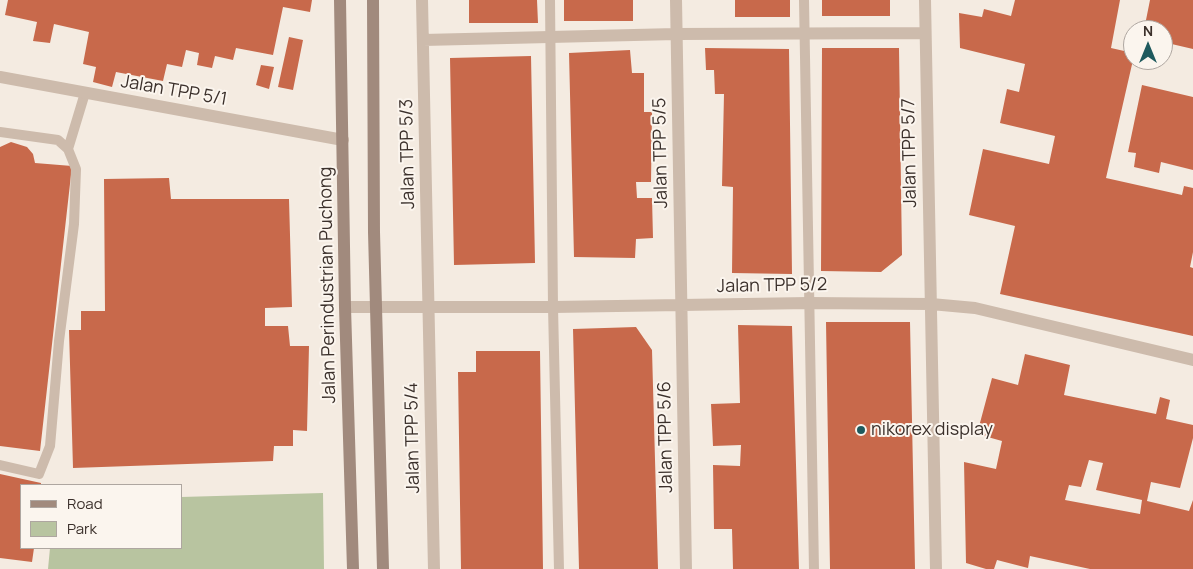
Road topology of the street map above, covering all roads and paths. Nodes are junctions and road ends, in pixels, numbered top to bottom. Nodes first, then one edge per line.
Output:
1 (340, 0) edge
2 (373, 0) edge
3 (422, 0) edge
4 (550, 0) edge
5 (676, 0) edge
6 (804, 0) edge
7 (925, 0) edge
8 (676, 34) junction
9 (804, 34) junction
10 (925, 34) junction
11 (550, 36) junction
12 (423, 40) junction
13 (0, 77) edge
14 (85, 92) junction
15 (0, 132) edge
16 (343, 140) junction
17 (68, 149) junction
18 (809, 303) junction
19 (931, 304) junction
20 (681, 305) junction
21 (376, 306) junction
22 (345, 307) junction
23 (428, 307) junction
24 (553, 307) junction
25 (1193, 360) edge
26 (0, 465) edge
27 (353, 569) edge
28 (383, 569) edge
29 (434, 569) edge
30 (559, 569) edge
31 (686, 569) edge
32 (814, 569) edge
33 (936, 569) edge

1 - 16 street, Jalan Perindustrian Puchong
2 - 21 street
3 - 12 street, Jalan TPP 5/3
4 - 11 lane
5 - 8 street, Jalan TPP 5/5
6 - 9 lane
7 - 10 street, Jalan TPP 5/7
8 - 9 street
8 - 11 street
8 - 20 street, Jalan TPP 5/5
9 - 10 street
9 - 18 lane
10 - 19 street, Jalan TPP 5/7
11 - 12 street
11 - 24 lane
12 - 23 street, Jalan TPP 5/3
13 - 14 street, Jalan TPP 5/1
14 - 16 street, Jalan TPP 5/1
14 - 17 lane
15 - 17 lane
16 - 22 street, Jalan Perindustrian Puchong
17 - 26 lane
18 - 19 street, Jalan TPP 5/2
18 - 20 street, Jalan TPP 5/2
18 - 32 lane
19 - 25 street, Jalan TPP 5/2
19 - 33 street, Jalan TPP 5/7
20 - 24 street, Jalan TPP 5/2
20 - 31 street, Jalan TPP 5/6
21 - 22 street, Jalan TPP 5/2
21 - 23 street, Jalan TPP 5/2
21 - 28 street
22 - 27 street, Jalan Perindustrian Puchong
23 - 24 street, Jalan TPP 5/2
23 - 29 street, Jalan TPP 5/4
24 - 30 lane

